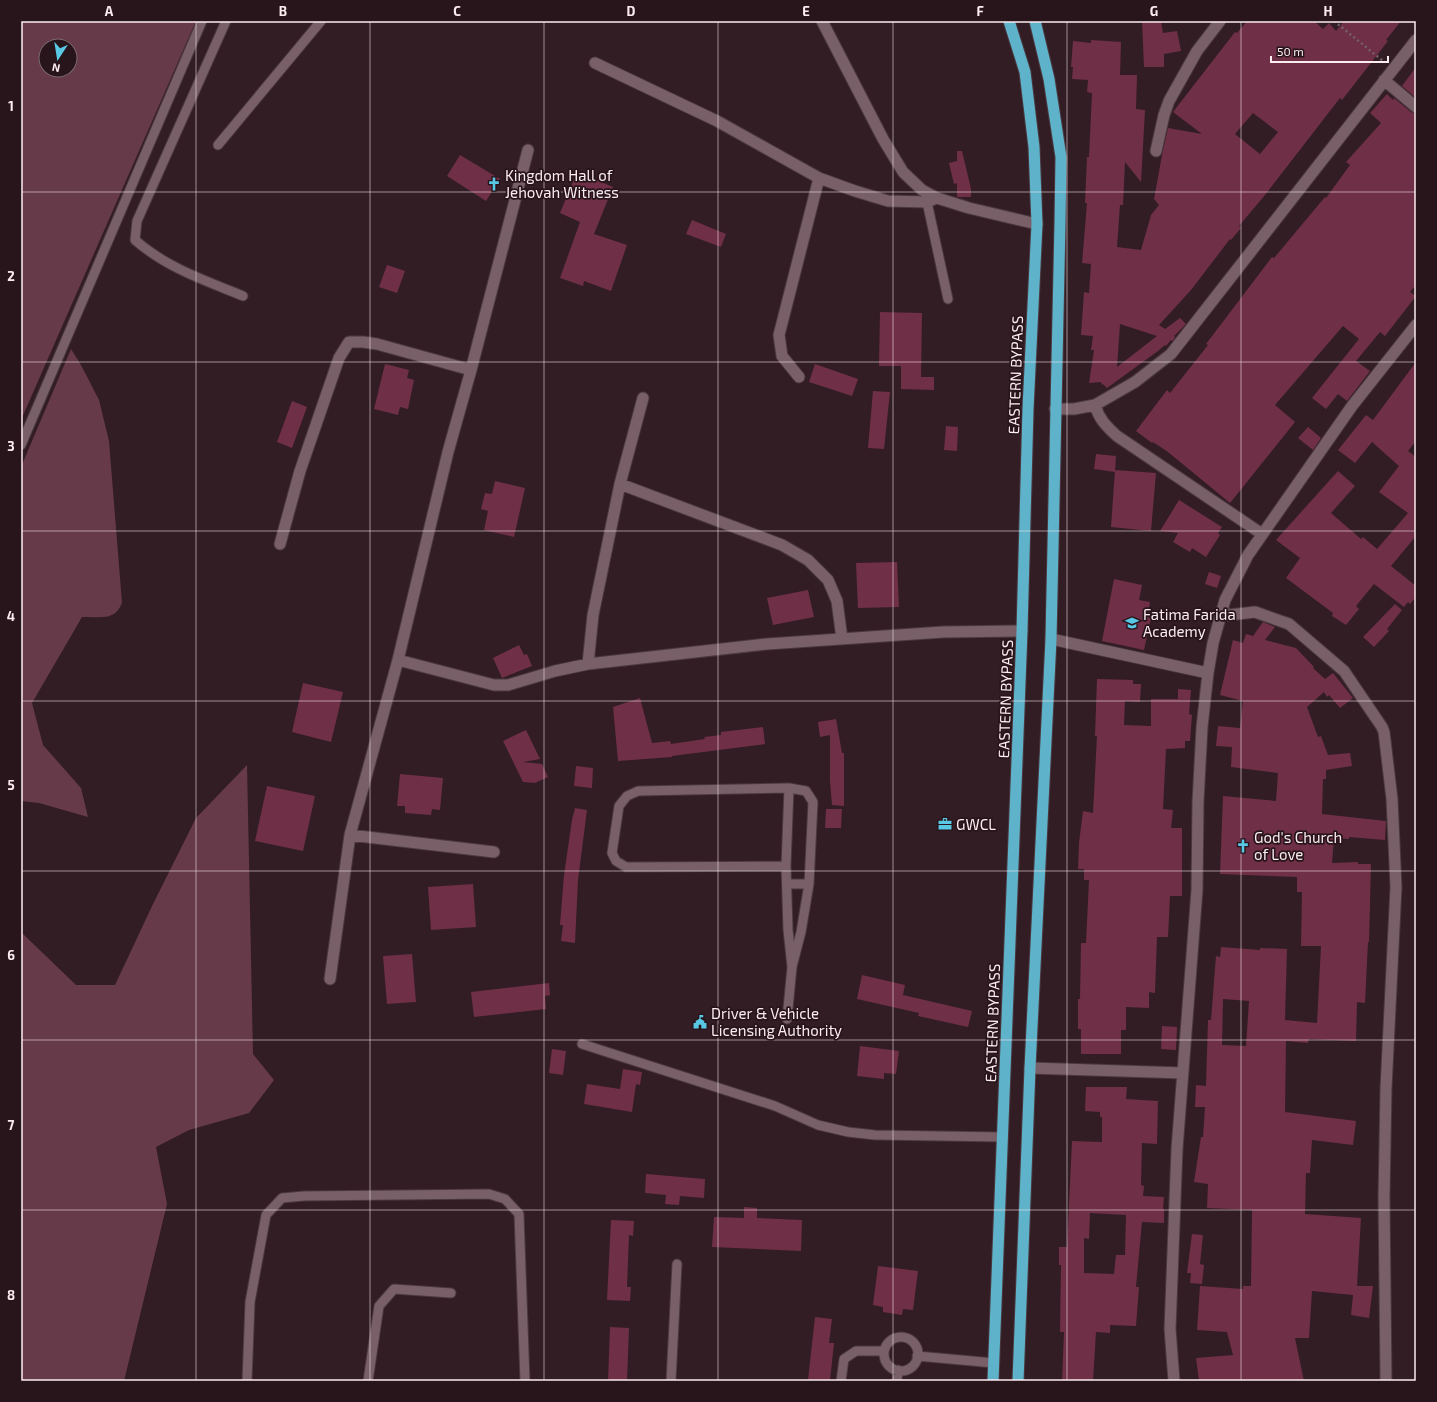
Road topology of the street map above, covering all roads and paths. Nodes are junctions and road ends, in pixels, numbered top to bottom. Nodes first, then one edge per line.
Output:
1 (202, 21) edge
2 (226, 21) edge
3 (321, 21) edge
4 (822, 21) edge
5 (1009, 21) edge
6 (1035, 21) edge
7 (1220, 21) edge
8 (1334, 21) edge
9 (1416, 40) edge
10 (595, 63) dead end
11 (1392, 69) junction
12 (1384, 80) junction
13 (1416, 107) edge
14 (218, 145) dead end
15 (528, 150) dead end
16 (1156, 151) dead end
17 (819, 178) junction
18 (932, 200) junction
19 (1037, 224) junction
20 (243, 296) dead end
21 (948, 299) dead end
22 (1416, 325) edge
23 (472, 370) junction
24 (799, 376) dead end
25 (643, 398) dead end
26 (1096, 405) junction
27 (1055, 410) junction
28 (21, 445) edge
29 (620, 484) junction
30 (1262, 534) junction
31 (280, 544) dead end
32 (1220, 616) junction
33 (1022, 631) junction
34 (842, 638) junction
35 (1052, 639) junction
36 (398, 660) junction
37 (588, 664) junction
38 (1208, 673) junction
39 (789, 788) junction
40 (350, 835) junction
41 (494, 852) dead end
42 (786, 866) junction
43 (787, 884) junction
44 (809, 884) junction
45 (792, 967) junction
46 (330, 979) dead end
47 (786, 1019) dead end
48 (582, 1044) dead end
49 (1030, 1068) junction
50 (1183, 1073) junction
51 (1003, 1137) junction
52 (677, 1264) dead end
53 (451, 1293) dead end
54 (884, 1351) junction
55 (917, 1356) junction
56 (994, 1363) junction
57 (898, 1370) junction
58 (247, 1381) edge
59 (368, 1381) edge
60 (525, 1381) edge
61 (671, 1381) edge
62 (841, 1381) edge
63 (897, 1381) edge
64 (993, 1381) edge
65 (1018, 1381) edge
66 (1174, 1381) edge
67 (1386, 1381) edge

1 - 28 lane
2 - 20 lane
3 - 14 lane
4 - 18 street
5 - 19 highway, EASTERN BYPASS
6 - 27 highway
7 - 16 street
8 - 11 path
9 - 11 street
10 - 17 street
11 - 12 street
12 - 13 street
12 - 26 street
15 - 23 street
17 - 18 street
17 - 24 street
18 - 19 street
18 - 21 lane
19 - 33 highway, EASTERN BYPASS
22 - 30 street
23 - 31 street
23 - 36 street
25 - 29 street
26 - 27 street
26 - 30 street
27 - 35 highway
29 - 34 street
29 - 37 street
30 - 32 street
32 - 38 street
32 - 67 street
33 - 34 street
33 - 51 highway, EASTERN BYPASS
34 - 37 street
35 - 38 street
35 - 49 highway
36 - 37 street
36 - 40 street
38 - 50 street
39 - 42 lane
39 - 42 lane
39 - 44 lane
40 - 41 street
40 - 46 street
42 - 43 lane
43 - 44 lane
43 - 45 lane
44 - 45 lane
45 - 47 lane
48 - 51 lane
49 - 50 street
49 - 65 highway
50 - 66 street
51 - 56 highway, EASTERN BYPASS
52 - 61 lane
53 - 59 lane
54 - 55 lane
54 - 57 lane
54 - 62 lane
55 - 56 lane
55 - 57 lane
56 - 64 highway, EASTERN BYPASS
57 - 63 lane
58 - 60 lane

